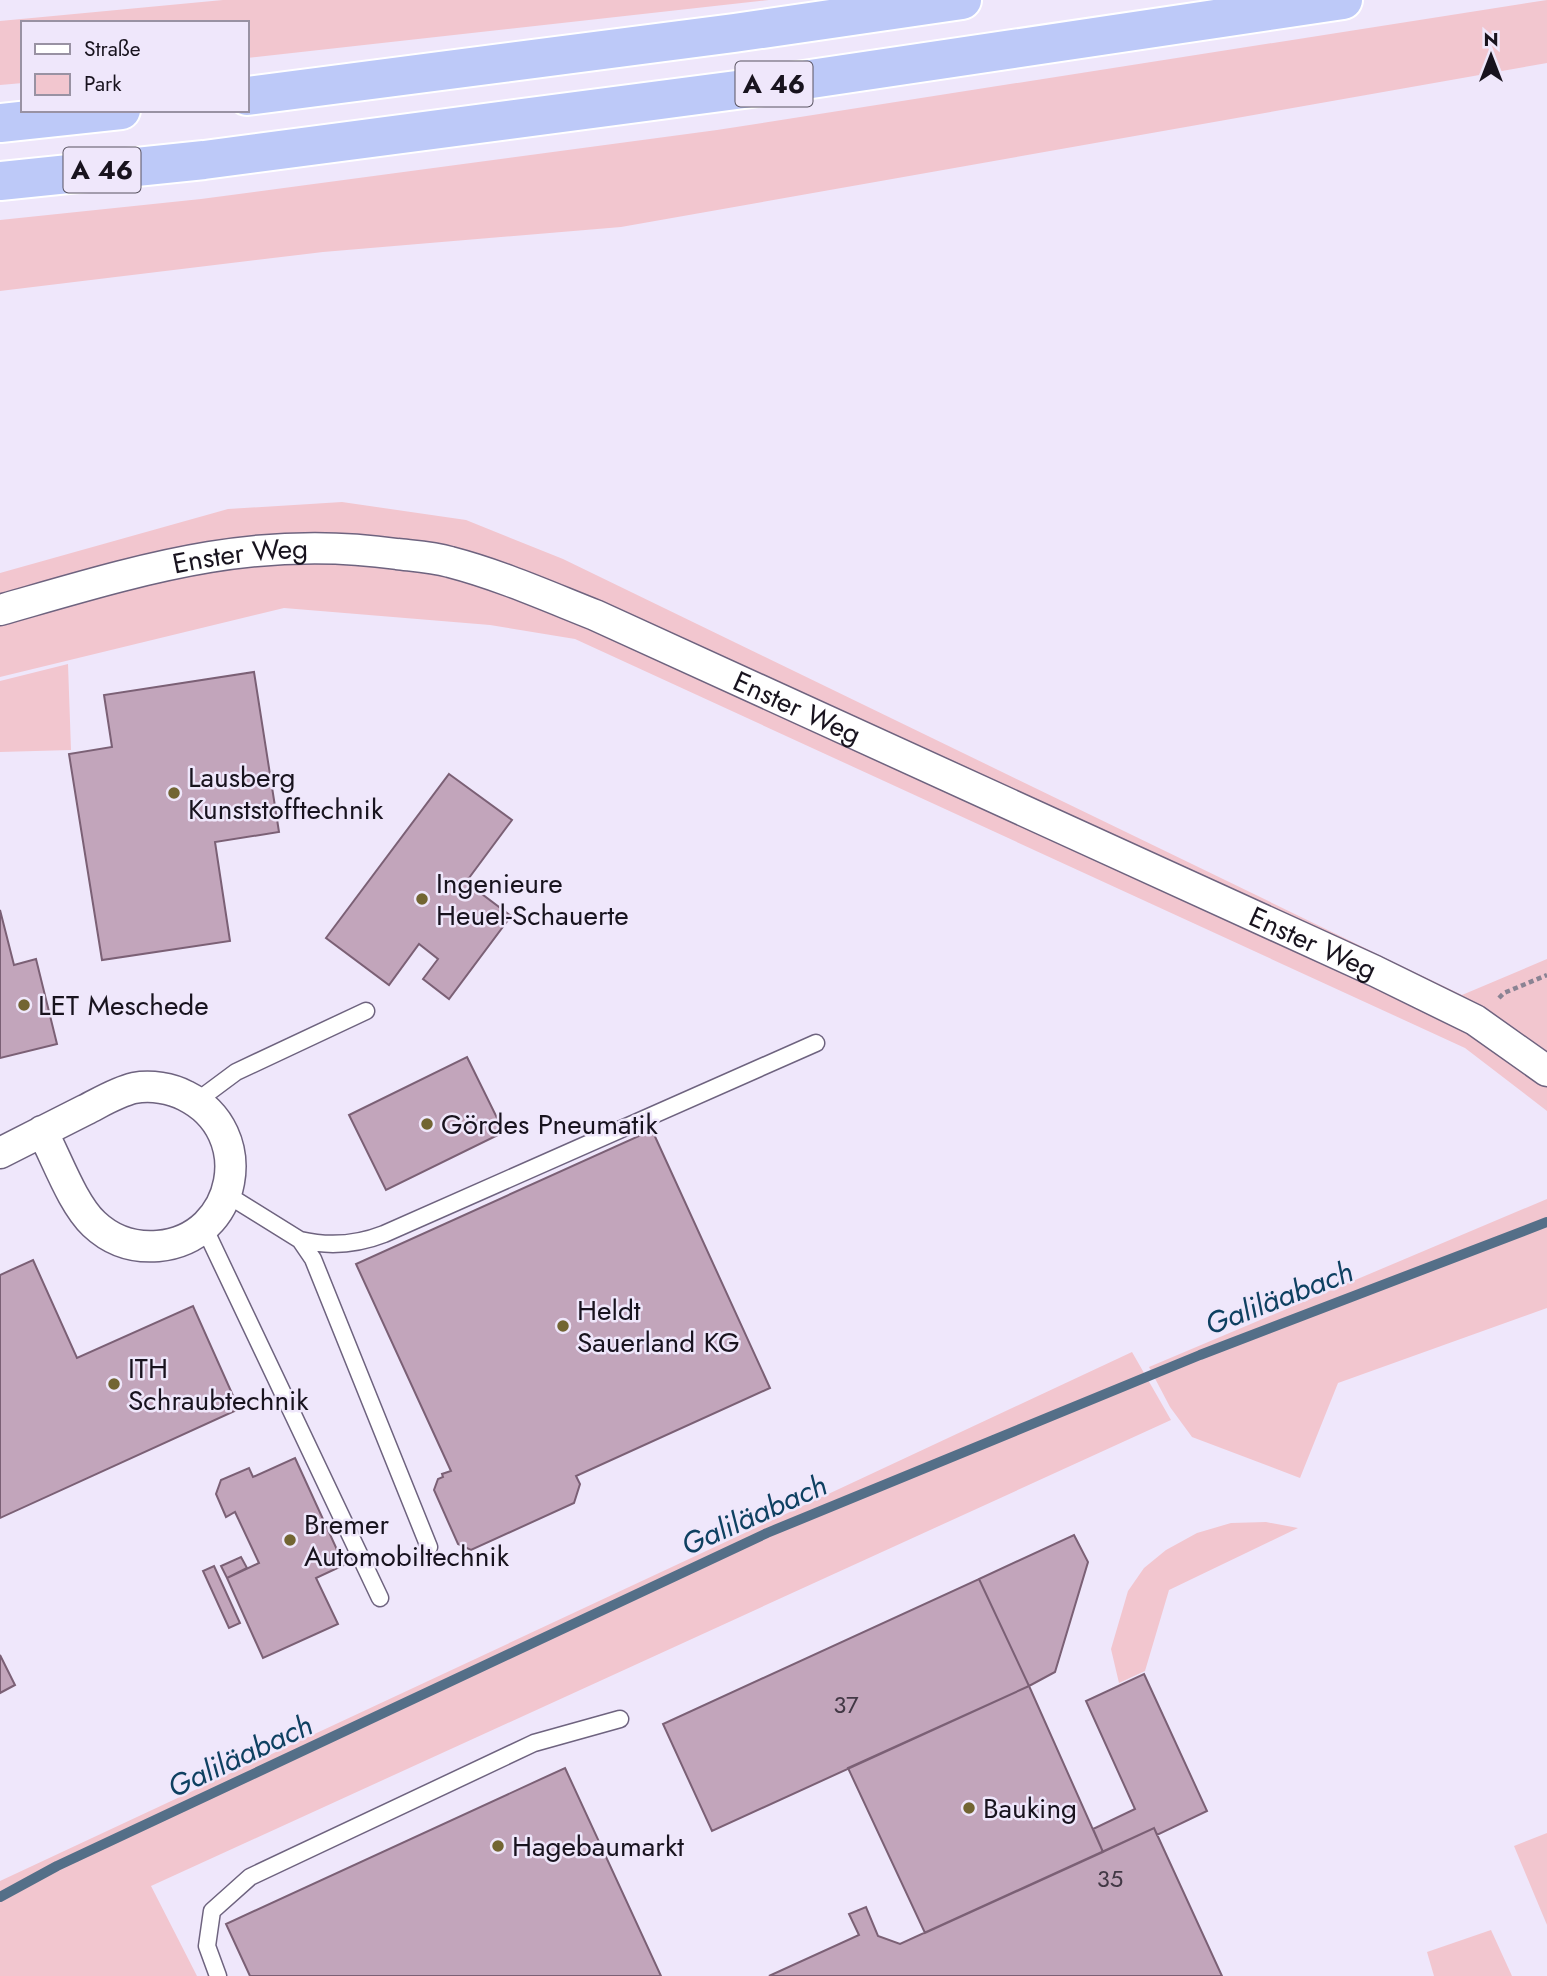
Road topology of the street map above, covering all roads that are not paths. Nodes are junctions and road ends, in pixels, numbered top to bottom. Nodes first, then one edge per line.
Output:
1 (962, 0) edge
2 (1342, 0) edge
3 (248, 96) edge
4 (102, 112) edge
5 (0, 123) edge
6 (0, 181) edge
7 (0, 610) edge
8 (366, 1011) dead end
9 (816, 1042) dead end
10 (1547, 1071) edge
11 (197, 1101) junction
12 (43, 1131) junction
13 (0, 1153) edge
14 (226, 1194) junction
15 (204, 1227) junction
16 (300, 1240) junction
17 (429, 1547) dead end
18 (380, 1598) dead end
19 (620, 1719) dead end
20 (218, 1976) edge

1 - 3 highway, A 46
2 - 6 highway, A 46
4 - 5 highway, A 46
7 - 10 street, Enster Weg
8 - 11 lane
9 - 16 lane
11 - 12 street
11 - 14 street
12 - 13 street
12 - 15 street
14 - 15 street
14 - 16 lane
15 - 18 lane
16 - 17 lane
19 - 20 lane

